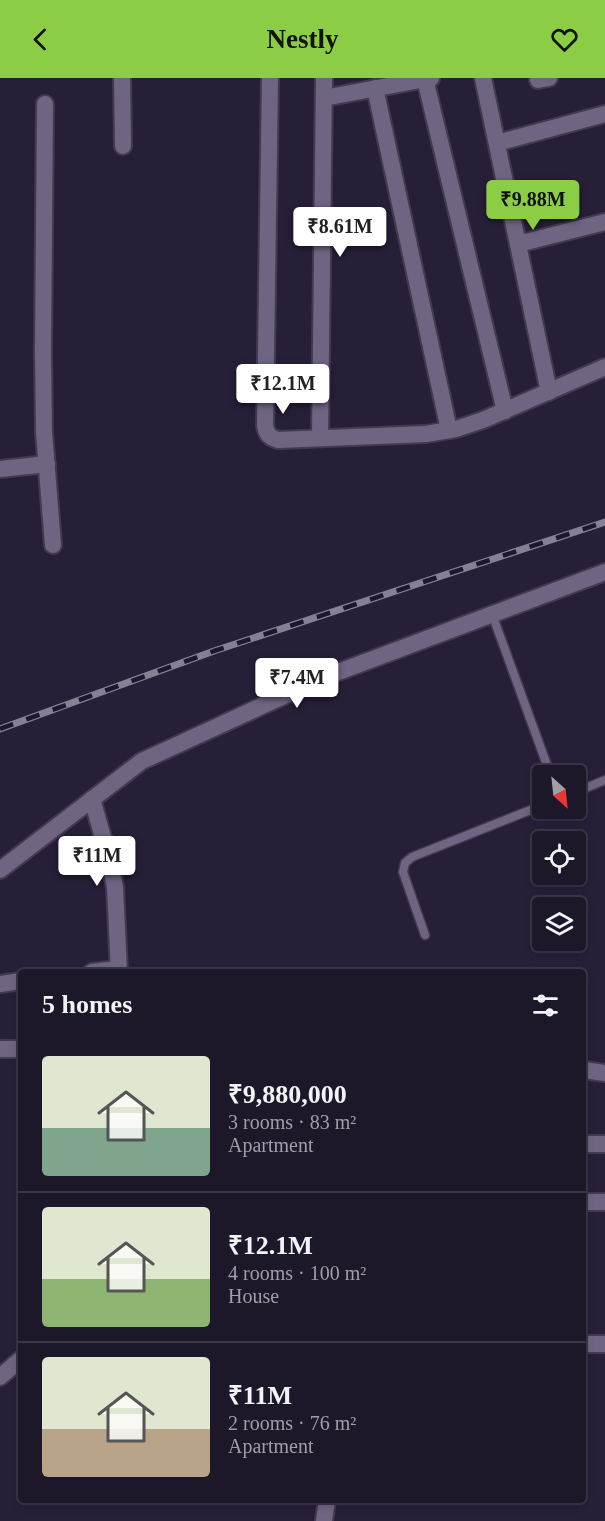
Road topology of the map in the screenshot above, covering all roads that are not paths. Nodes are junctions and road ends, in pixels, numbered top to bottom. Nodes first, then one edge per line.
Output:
1 (122, 78) edge
2 (270, 78) edge
3 (324, 78) edge
4 (483, 78) edge
5 (428, 79) edge
6 (375, 88) junction
7 (324, 98) junction
8 (45, 104) dead end
9 (605, 114) edge
10 (497, 143) junction
11 (123, 146) dead end
12 (605, 222) edge
13 (518, 244) junction
14 (605, 367) edge
15 (549, 392) junction
16 (505, 411) junction
17 (449, 430) junction
18 (320, 438) junction
19 (47, 464) junction
20 (0, 469) edge
21 (53, 545) dead end
22 (605, 572) edge
23 (492, 614) junction
24 (547, 765) edge
25 (605, 780) edge
26 (586, 788) edge
27 (92, 799) junction
28 (532, 809) edge
29 (0, 870) edge
30 (425, 935) dead end
31 (118, 969) edge
32 (18, 981) edge
33 (0, 984) edge
34 (0, 1049) edge
35 (18, 1049) edge
36 (586, 1070) edge
37 (605, 1073) edge
38 (586, 1144) edge
39 (605, 1144) edge
40 (586, 1202) edge
41 (605, 1202) edge
42 (586, 1344) edge
43 (605, 1344) edge
44 (18, 1362) edge
45 (0, 1377) edge
46 (327, 1503) edge
47 (324, 1521) edge

1 - 11 street
2 - 18 street
3 - 7 street
4 - 10 street
5 - 6 street
5 - 16 street
6 - 7 street
6 - 17 street
7 - 18 street
8 - 19 street
9 - 10 street
10 - 13 street
12 - 13 street
13 - 15 street
14 - 15 street
15 - 16 street
16 - 17 street
17 - 18 street
19 - 20 street
19 - 21 street
22 - 23 street
23 - 24 lane
23 - 27 street
25 - 26 lane
27 - 29 street
27 - 31 street
28 - 30 lane
32 - 33 street
34 - 35 street
36 - 37 street
38 - 39 street
40 - 41 street
42 - 43 street
44 - 45 street
46 - 47 street

